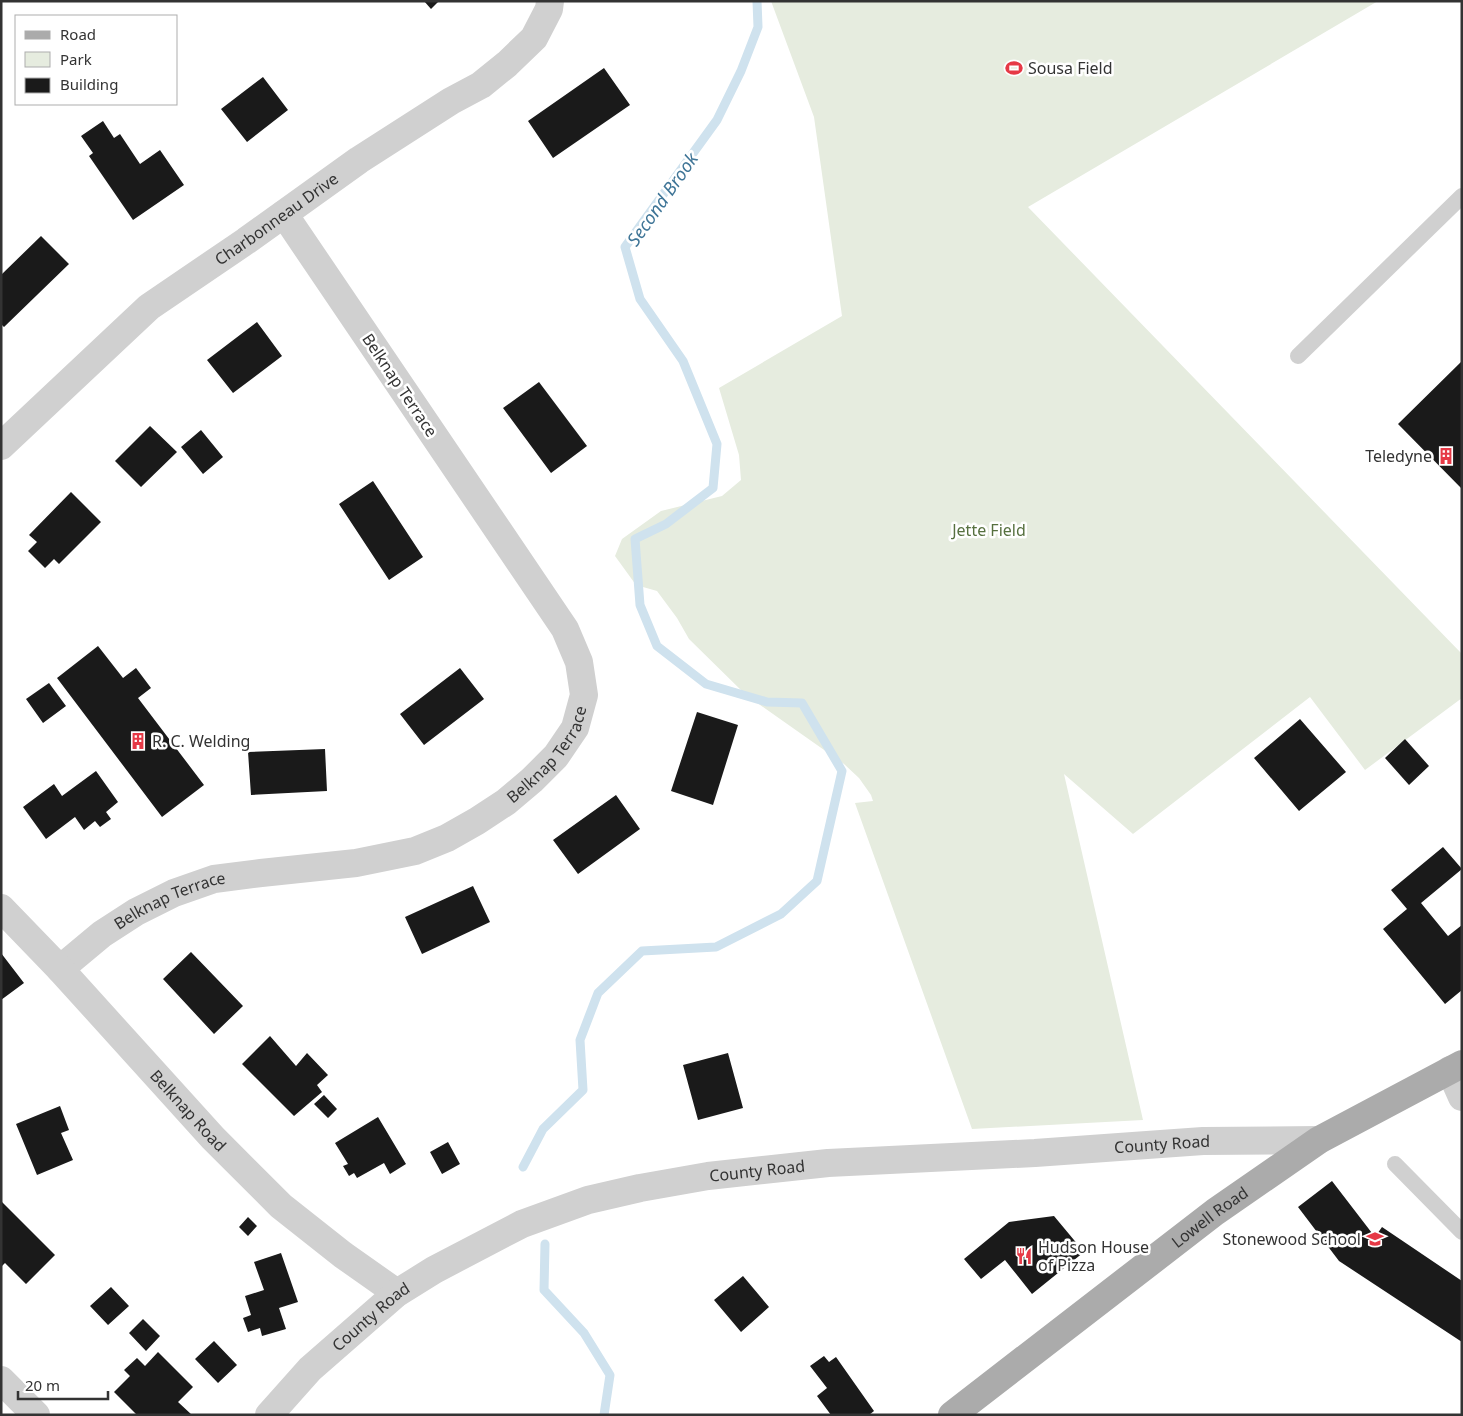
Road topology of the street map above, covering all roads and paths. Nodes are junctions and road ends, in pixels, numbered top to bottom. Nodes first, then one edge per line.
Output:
1 (550, 1) edge
2 (1462, 196) edge
3 (284, 214) junction
4 (1298, 356) dead end
5 (1, 446) edge
6 (1, 908) edge
7 (60, 969) junction
8 (1456, 1067) edge
9 (1462, 1097) edge
10 (1318, 1140) junction
11 (1395, 1164) dead end
12 (1462, 1232) edge
13 (397, 1293) junction
14 (1, 1380) edge
15 (36, 1415) edge
16 (269, 1415) edge
17 (952, 1415) edge

1 - 3 street, Charbonneau Drive
2 - 4 lane
3 - 5 street, Charbonneau Drive
3 - 7 street, Belknap Terrace
6 - 7 street, Belknap Road
7 - 13 street, Belknap Road
8 - 9 street
8 - 10 main road, Lowell Road
10 - 13 street, County Road
10 - 17 main road, Lowell Road
11 - 12 lane
13 - 16 street, County Road
14 - 15 street

